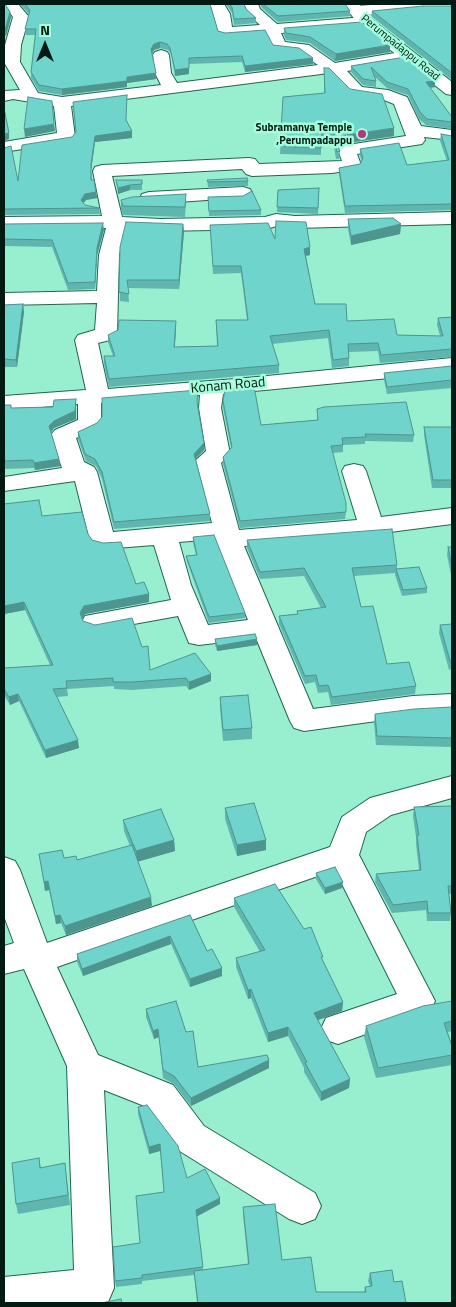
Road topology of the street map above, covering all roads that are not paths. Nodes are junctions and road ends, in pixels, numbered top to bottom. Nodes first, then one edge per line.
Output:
1 (10, 4) edge
2 (217, 4) edge
3 (251, 4) edge
4 (452, 5) edge
5 (357, 12) edge
6 (271, 30) junction
7 (161, 55) dead end
8 (407, 56) junction
9 (330, 68) junction
10 (172, 88) junction
11 (452, 90) edge
12 (4, 96) edge
13 (32, 97) junction
14 (62, 102) junction
15 (414, 130) junction
16 (452, 135) edge
17 (4, 147) edge
18 (243, 193) dead end
19 (120, 206) junction
20 (4, 209) edge
21 (452, 218) edge
22 (4, 223) edge
23 (107, 297) junction
24 (4, 299) edge
25 (452, 365) edge
26 (212, 388) junction
27 (94, 396) junction
28 (4, 403) edge
29 (354, 471) dead end
30 (85, 472) junction
31 (4, 484) edge
32 (452, 516) edge
33 (371, 526) junction
34 (227, 534) junction
35 (164, 535) junction
36 (186, 606) junction
37 (95, 622) dead end
38 (265, 627) junction
39 (452, 704) edge
40 (452, 787) edge
41 (343, 855) junction
42 (4, 870) edge
43 (25, 957) edge
44 (338, 1029) dead end
45 (85, 1066) junction
46 (302, 1206) dead end
47 (4, 1297) edge

1 - 13 street
2 - 6 street
3 - 6 street
4 - 5 street
5 - 6 street
5 - 8 street, Perumpadappu Road
6 - 9 street
7 - 10 street
8 - 9 street
8 - 11 street, Perumpadappu Road
9 - 10 street
9 - 15 street
10 - 14 street
12 - 13 street
13 - 14 street
14 - 17 street
15 - 16 street
15 - 19 street
18 - 19 street
19 - 20 street
19 - 21 street
19 - 22 street
19 - 23 street
23 - 24 street
23 - 27 street
25 - 26 street, Konam Road
26 - 27 street, Konam Road
26 - 34 street
27 - 28 street, Konam Road
27 - 30 street
29 - 33 street
30 - 31 street
30 - 35 street
32 - 33 street
33 - 34 street
34 - 35 street
34 - 38 street
35 - 36 street
36 - 37 street
36 - 38 street
38 - 39 street
40 - 41 street
41 - 43 street
41 - 44 street
42 - 43 street
43 - 45 street
45 - 46 street
45 - 47 street

